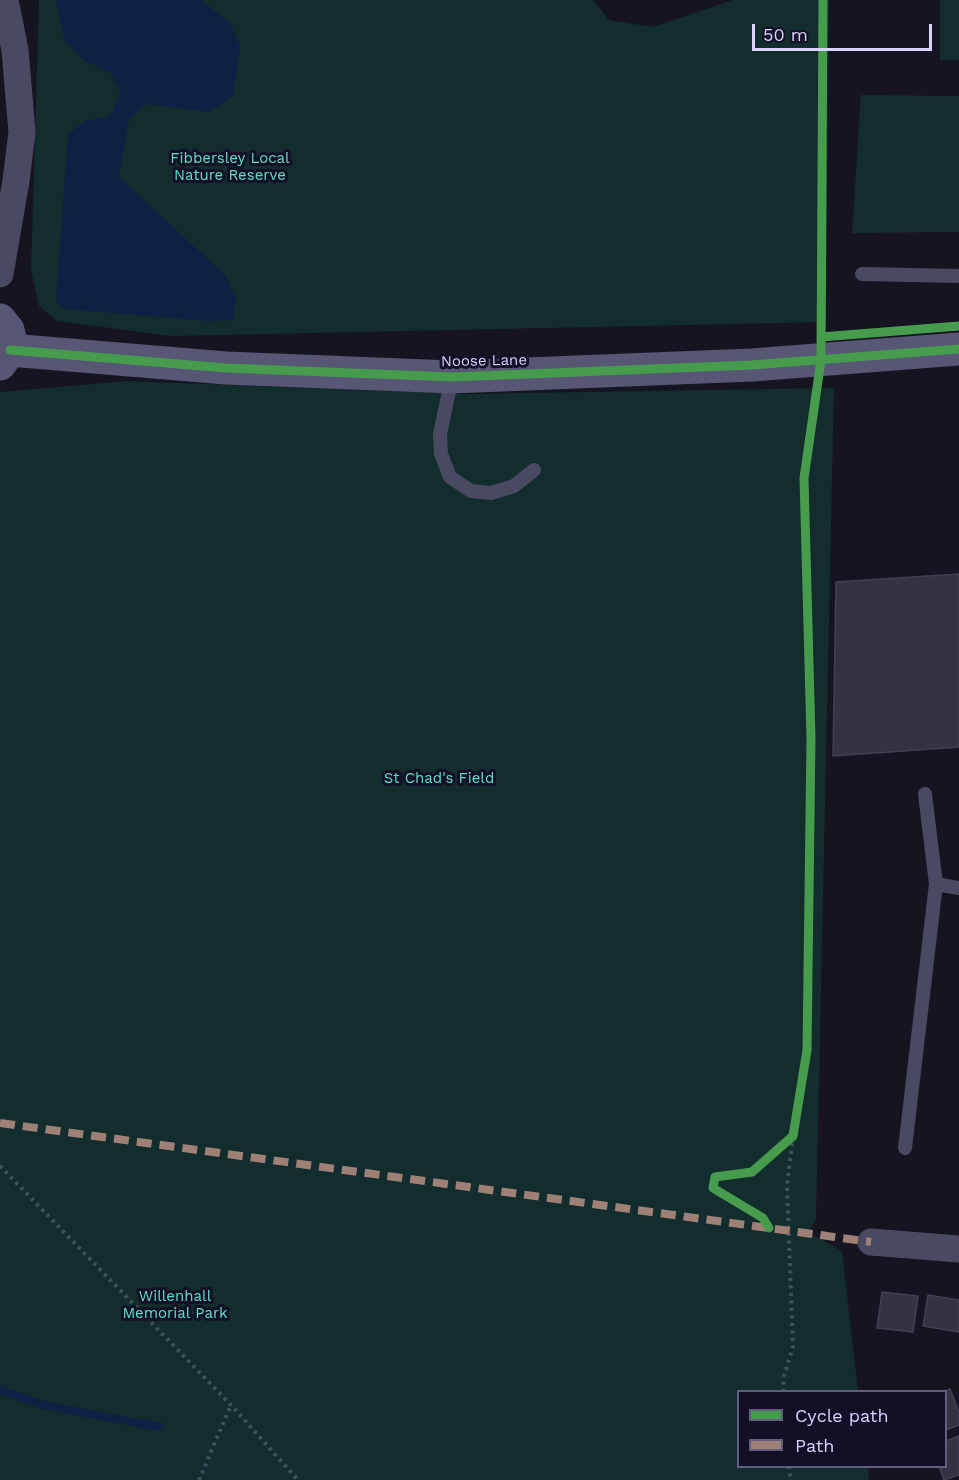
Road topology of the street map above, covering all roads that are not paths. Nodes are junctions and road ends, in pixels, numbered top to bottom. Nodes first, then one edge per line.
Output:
1 (4, 5) edge
2 (0, 274) edge
3 (862, 274) dead end
4 (959, 276) edge
5 (3, 345) edge
6 (959, 349) edge
7 (452, 377) junction
8 (534, 470) dead end
9 (925, 794) dead end
10 (936, 884) junction
11 (959, 888) edge
12 (905, 1148) dead end
13 (871, 1242) dead end
14 (959, 1249) edge

1 - 2 street
3 - 4 lane
5 - 7 street, Noose Lane
6 - 7 street, Noose Lane
7 - 8 lane
9 - 10 lane
10 - 11 lane
10 - 12 lane
13 - 14 street

